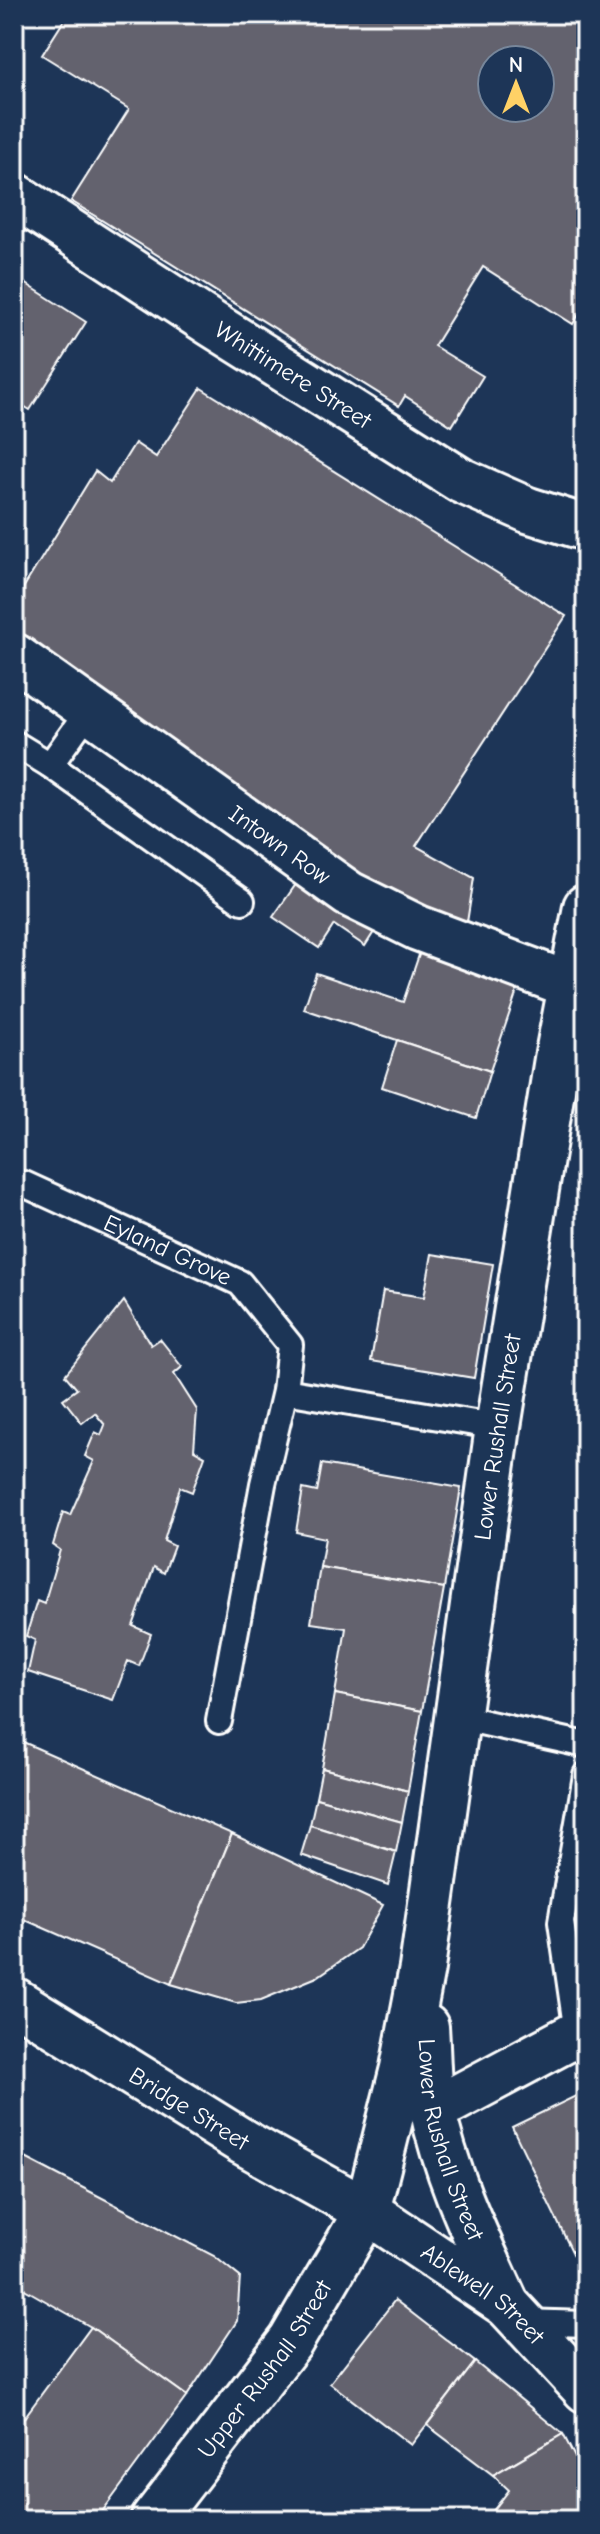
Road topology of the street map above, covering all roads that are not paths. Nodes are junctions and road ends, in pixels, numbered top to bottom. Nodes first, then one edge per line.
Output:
1 (14, 195) edge
2 (586, 528) edge
3 (14, 656) edge
4 (90, 709) junction
5 (14, 743) edge
6 (50, 765) junction
7 (242, 901) dead end
8 (586, 907) edge
9 (570, 985) junction
10 (24, 1184) dead end
11 (285, 1391) junction
12 (498, 1427) junction
13 (458, 1717) junction
14 (219, 1721) dead end
15 (586, 1745) edge
16 (586, 1775) edge
17 (422, 1968) junction
18 (14, 2000) edge
19 (582, 2031) edge
20 (431, 2105) junction
21 (367, 2211) junction
22 (515, 2313) junction
23 (586, 2324) edge
24 (586, 2390) edge
25 (155, 2519) edge

1 - 2 street, Whittimere Street
3 - 4 street, Intown Row
4 - 6 lane
4 - 9 street, Intown Row
5 - 6 lane
6 - 7 lane
8 - 9 street, Lower Rushall Street
9 - 12 street, Lower Rushall Street
10 - 11 lane, Eyland Grove
11 - 12 lane
11 - 14 lane, Eyland Grove
12 - 13 street, Lower Rushall Street
13 - 15 lane
13 - 17 street, Lower Rushall Street
16 - 19 lane
17 - 20 street, Lower Rushall Street
17 - 21 street, Lower Rushall Street
18 - 21 street, Bridge Street
19 - 20 street
20 - 22 street, Lower Rushall Street
21 - 22 street, Ablewell Street
21 - 25 street, Upper Rushall Street
22 - 23 lane
22 - 24 street, Ablewell Street

